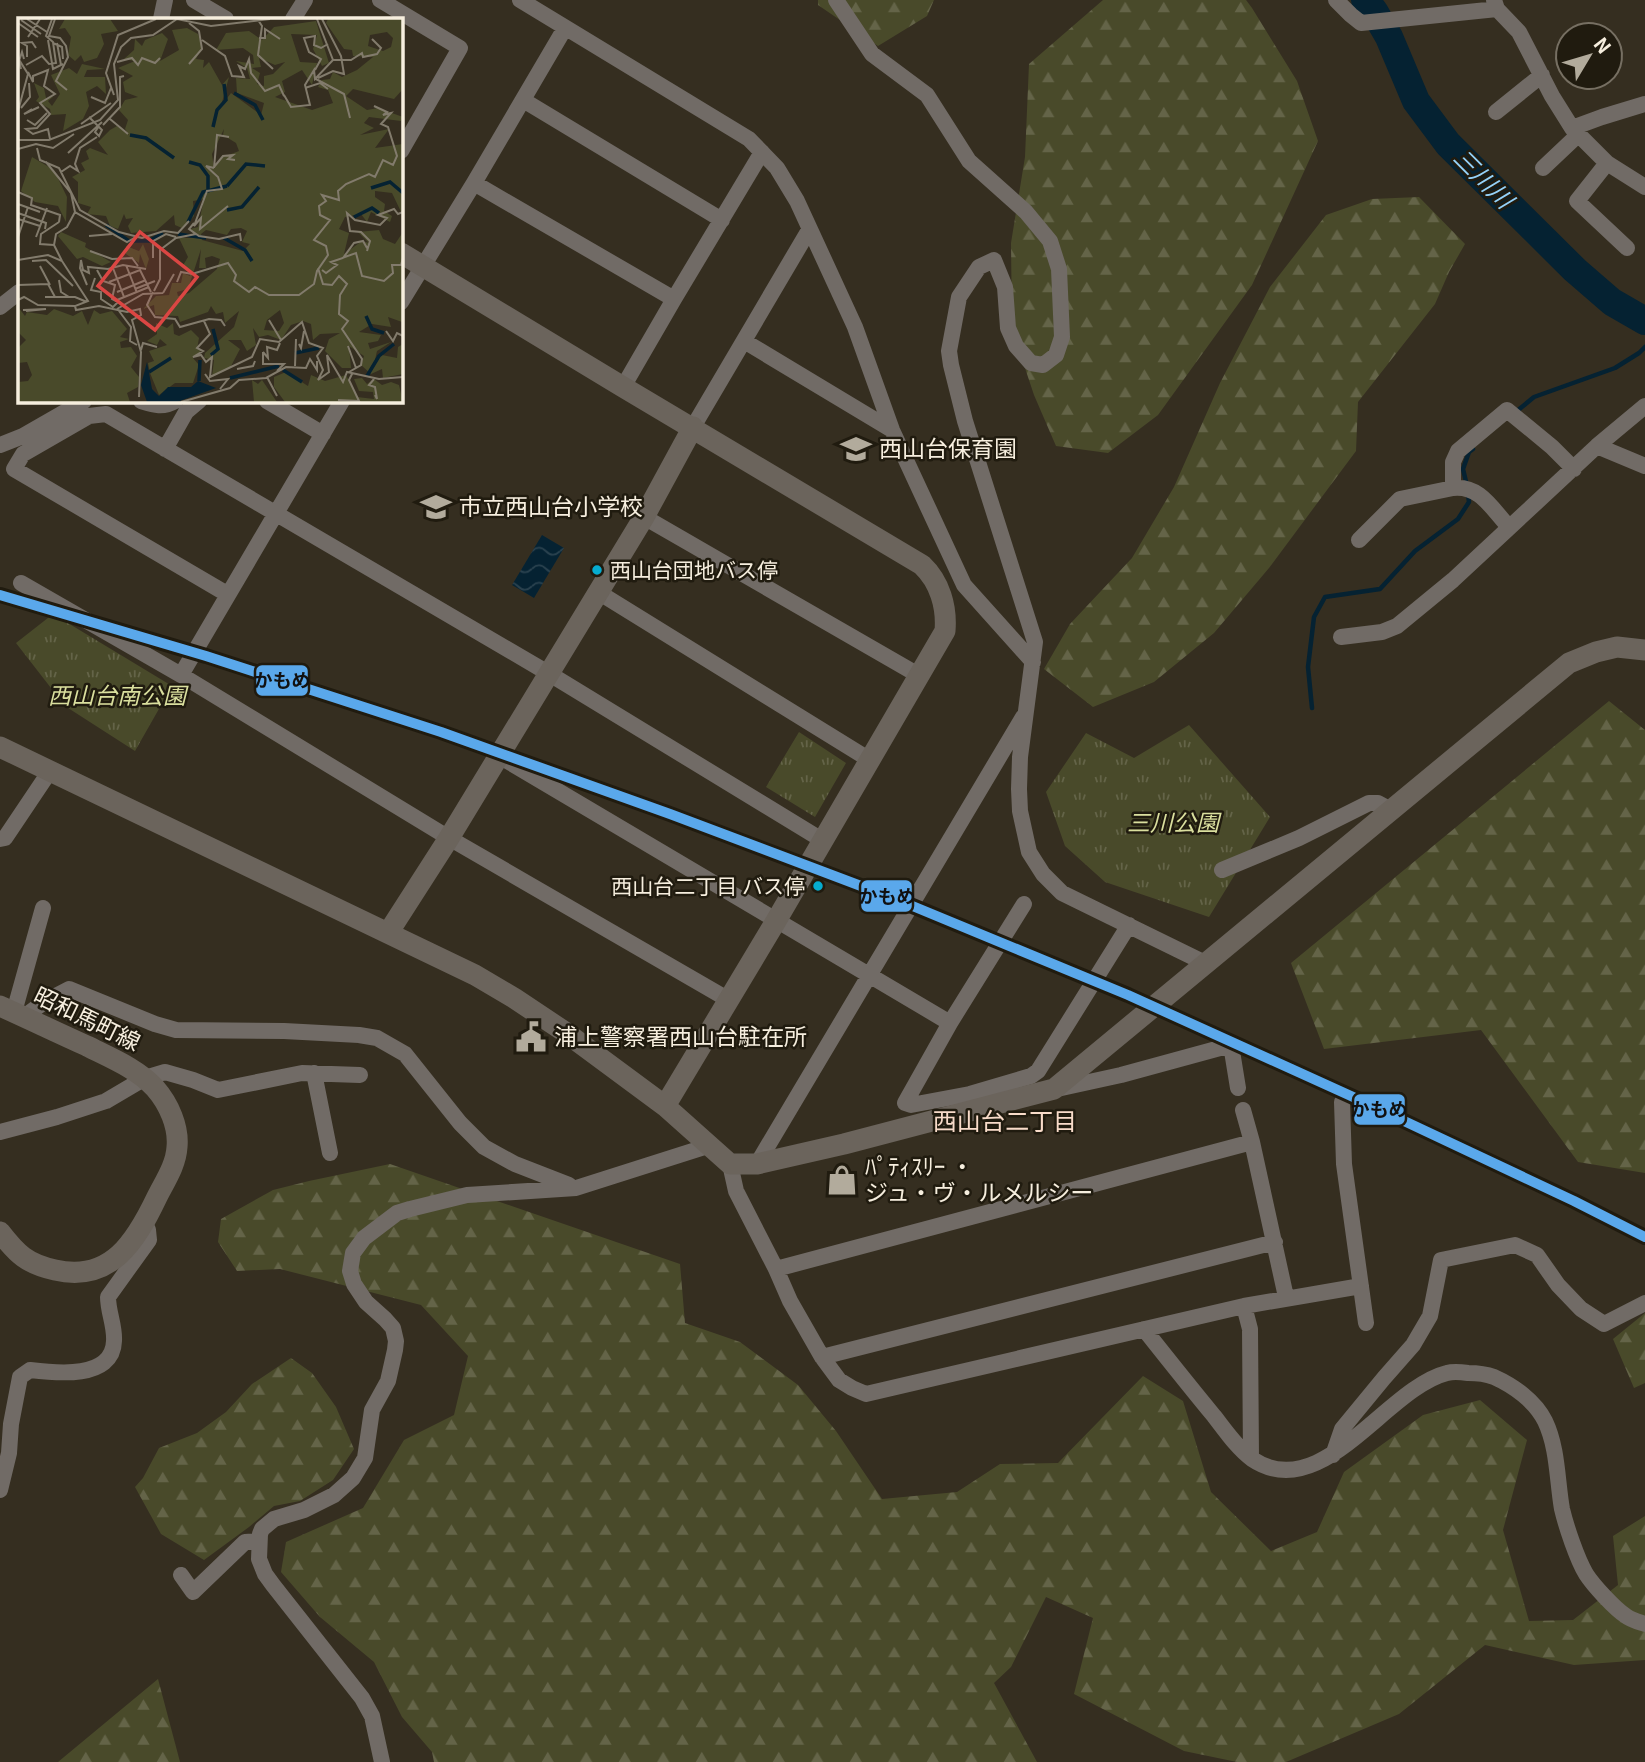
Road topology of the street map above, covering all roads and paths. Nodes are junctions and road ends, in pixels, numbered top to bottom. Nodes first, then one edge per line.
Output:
1 (165, 0) edge
2 (194, 0) edge
3 (305, 0) edge
4 (520, 0) edge
5 (836, 0) edge
6 (1336, 0) edge
7 (1496, 4) edge
8 (384, 8) edge
9 (1417, 8) edge
10 (161, 18) edge
11 (224, 18) edge
12 (294, 18) edge
13 (565, 28) junction
14 (1542, 75) junction
15 (523, 100) junction
16 (1645, 104) edge
17 (1496, 112) dead end
18 (1575, 131) junction
19 (402, 149) edge
20 (762, 152) junction
21 (1607, 163) junction
22 (1543, 168) dead end
23 (474, 183) junction
24 (1645, 187) edge
25 (722, 220) junction
26 (809, 230) junction
27 (1627, 248) dead end
28 (402, 254) edge
29 (422, 266) junction
30 (18, 293) edge
31 (674, 299) junction
32 (402, 300) edge
33 (0, 307) edge
34 (744, 341) junction
35 (624, 387) junction
36 (82, 402) edge
37 (145, 402) edge
38 (173, 402) edge
39 (198, 402) edge
40 (269, 402) edge
41 (341, 402) edge
42 (1645, 406) edge
43 (693, 427) junction
44 (892, 430) junction
45 (323, 434) junction
46 (0, 445) edge
47 (1597, 446) junction
48 (165, 449) junction
49 (1645, 466) edge
50 (1574, 469) junction
51 (1465, 489) junction
52 (276, 514) junction
53 (644, 517) junction
54 (1509, 527) junction
55 (1359, 541) dead end
56 (21, 583) dead end
57 (964, 585) junction
58 (598, 592) junction
59 (940, 593) junction
60 (228, 594) junction
61 (1341, 637) dead end
62 (1645, 650) edge
63 (1033, 662) junction
64 (548, 673) junction
65 (181, 675) junction
66 (920, 676) junction
67 (1026, 712) junction
68 (0, 747) edge
69 (499, 755) junction
70 (870, 760) junction
71 (50, 771) junction
72 (1391, 810) junction
73 (449, 838) junction
74 (0, 839) edge
75 (822, 840) junction
76 (1222, 870) dead end
77 (1024, 904) dead end
78 (43, 908) dead end
79 (776, 921) junction
80 (1129, 925) junction
81 (388, 933) junction
82 (1207, 964) junction
83 (868, 975) junction
84 (729, 1000) junction
85 (13, 1012) edge
86 (950, 1023) junction
87 (314, 1073) junction
88 (360, 1075) dead end
89 (145, 1078) junction
90 (1238, 1088) dead end
91 (1054, 1089) junction
92 (1342, 1102) dead end
93 (664, 1106) junction
94 (1243, 1110) dead end
95 (0, 1132) edge
96 (1252, 1142) junction
97 (708, 1146) junction
98 (330, 1153) dead end
99 (730, 1164) junction
100 (757, 1164) junction
101 (576, 1188) junction
102 (144, 1221) junction
103 (0, 1232) edge
104 (1275, 1242) junction
105 (776, 1269) junction
106 (1361, 1286) junction
107 (1286, 1297) junction
108 (1645, 1303) edge
109 (1244, 1306) junction
110 (1366, 1323) dead end
111 (1144, 1329) junction
112 (822, 1357) junction
113 (1333, 1455) junction
114 (1251, 1458) junction
115 (0, 1490) edge
116 (259, 1541) junction
117 (181, 1575) dead end
118 (1645, 1624) edge
119 (382, 1762) edge

1 - 10 street
2 - 11 street
3 - 12 street
4 - 13 street
5 - 63 street
6 - 9 street
7 - 9 street
7 - 14 street
8 - 19 street
13 - 15 street
13 - 20 street
14 - 17 street
14 - 18 street
15 - 23 street
15 - 25 street
16 - 18 street
18 - 21 street
18 - 22 street
20 - 25 street
20 - 26 street
21 - 24 street
21 - 27 street
23 - 29 street
23 - 31 street
25 - 31 street
26 - 34 street
26 - 44 street
28 - 29 street
29 - 32 street
29 - 35 street
30 - 33 street
31 - 35 street
34 - 43 street
34 - 44 street
35 - 43 street
36 - 46 street
37 - 38 street
39 - 48 street
40 - 45 street
41 - 45 street
42 - 47 street
43 - 53 street
43 - 59 street
44 - 57 street
45 - 52 street
47 - 49 street
47 - 50 street
48 - 52 street
48 - 60 street
50 - 51 street
50 - 54 street
51 - 54 street
51 - 55 street
52 - 60 street
52 - 64 street
53 - 58 street
53 - 66 street
54 - 61 street
56 - 65 street
57 - 59 street
57 - 63 street
58 - 64 street
58 - 70 street
59 - 66 street
60 - 65 street
62 - 72 street
63 - 67 street
64 - 69 street
64 - 75 street
65 - 73 street
66 - 70 street
67 - 80 street
67 - 83 street
68 - 71 street
69 - 73 street
69 - 79 street
70 - 75 street
71 - 74 street
71 - 81 street
72 - 76 street
72 - 82 street
73 - 81 street
73 - 84 street
75 - 79 street
77 - 86 street
78 - 85 street
79 - 83 street
79 - 84 street
80 - 82 street
80 - 86 street
81 - 93 street
82 - 91 street
83 - 86 street
83 - 100 street
84 - 93 street
85 - 89 street, 昭和馬町線
85 - 101 street
87 - 88 street
87 - 89 street
87 - 98 street
89 - 95 street
89 - 102 street, 昭和馬町線
90 - 91 street
91 - 100 street
92 - 106 street
93 - 97 street
94 - 96 street
96 - 104 street
96 - 105 street
97 - 99 street
97 - 101 street
99 - 100 street
99 - 105 street
101 - 116 street
102 - 103 street, 昭和馬町線
102 - 115 street
104 - 107 street
104 - 112 street
105 - 112 street
106 - 107 street
106 - 110 street
107 - 109 street
108 - 113 street
109 - 111 street
109 - 114 street
111 - 112 street
111 - 114 street
113 - 114 street
113 - 118 street
116 - 117 street
116 - 119 street

